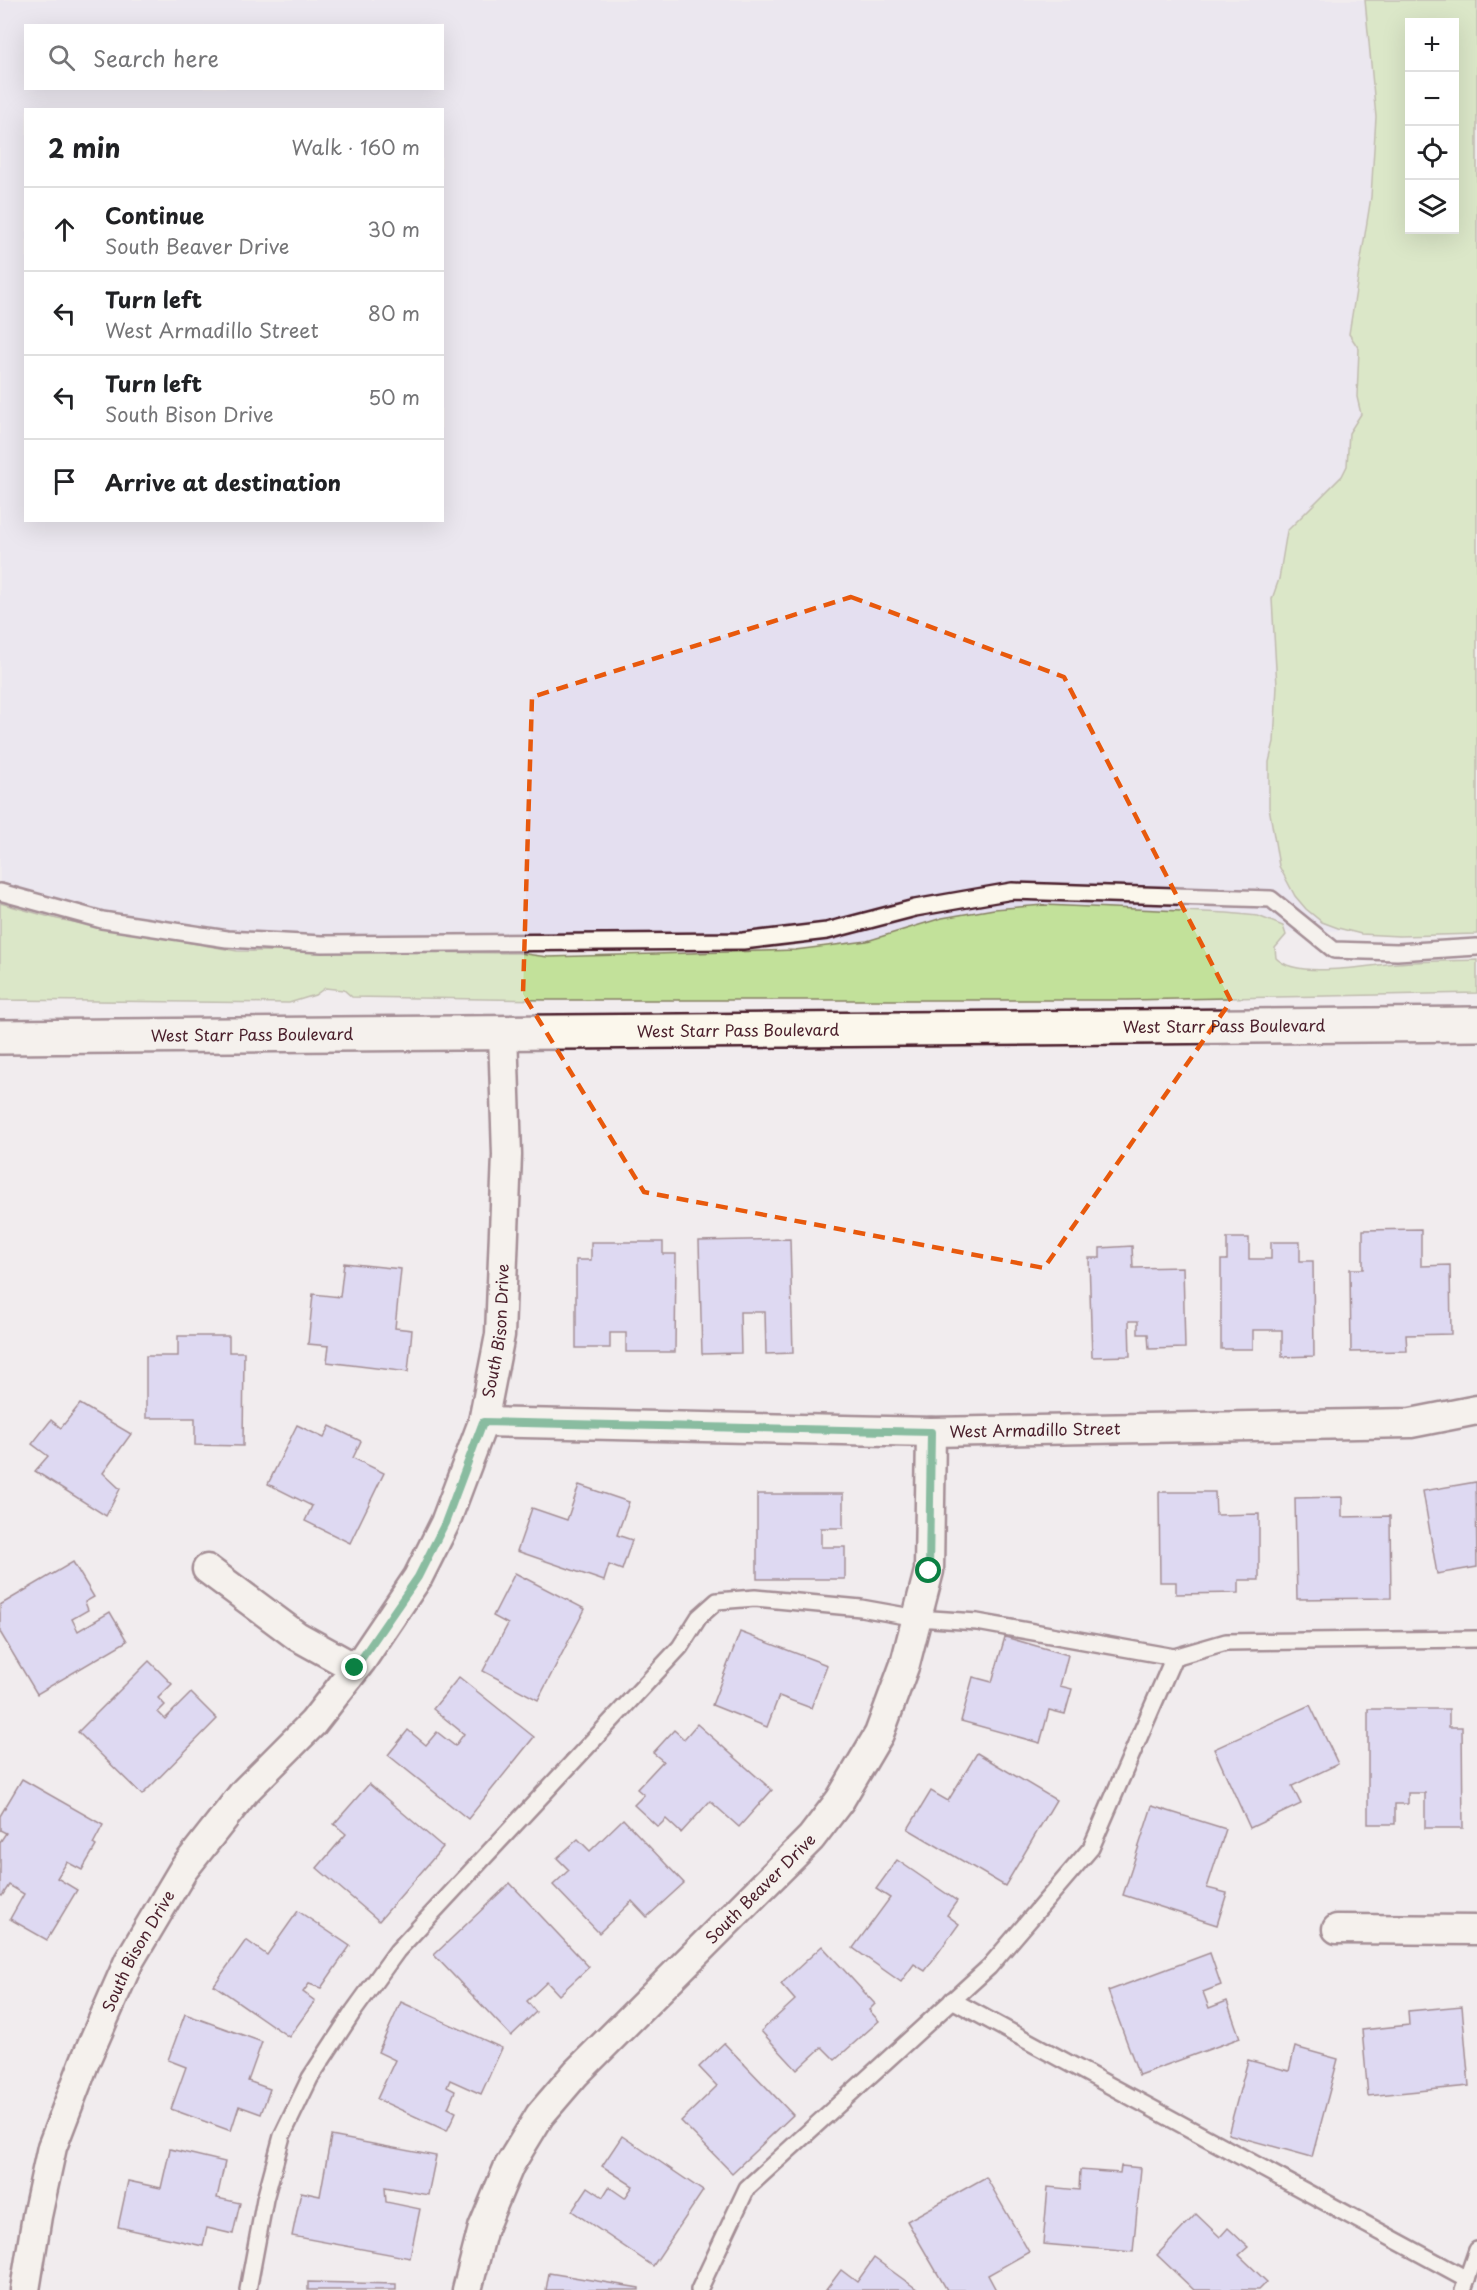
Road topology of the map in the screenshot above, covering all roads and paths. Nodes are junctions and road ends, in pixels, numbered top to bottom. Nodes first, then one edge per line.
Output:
1 (0, 892) edge
2 (1477, 947) edge
3 (1477, 1024) edge
4 (503, 1032) junction
5 (0, 1037) edge
6 (1477, 1410) edge
7 (483, 1422) junction
8 (931, 1432) junction
9 (207, 1569) dead end
10 (917, 1618) junction
11 (1477, 1639) edge
12 (1174, 1657) junction
13 (355, 1668) junction
14 (1337, 1929) dead end
15 (1477, 1930) edge
16 (952, 2000) junction
17 (1477, 2250) edge
18 (1465, 2285) edge
19 (26, 2290) edge
20 (248, 2290) edge
21 (467, 2290) edge
22 (699, 2290) edge

1 - 2 lane
3 - 4 main road, West Starr Pass Boulevard
4 - 5 main road, West Starr Pass Boulevard
4 - 7 street, South Bison Drive
6 - 8 street, West Armadillo Street
7 - 8 street, West Armadillo Street
7 - 13 street, South Bison Drive
8 - 10 street, South Beaver Drive
9 - 13 street
10 - 12 lane
10 - 20 lane
10 - 21 street, South Beaver Drive
11 - 12 lane
12 - 16 lane
13 - 19 street, South Bison Drive
14 - 15 street
16 - 18 lane
16 - 22 lane
17 - 18 lane

